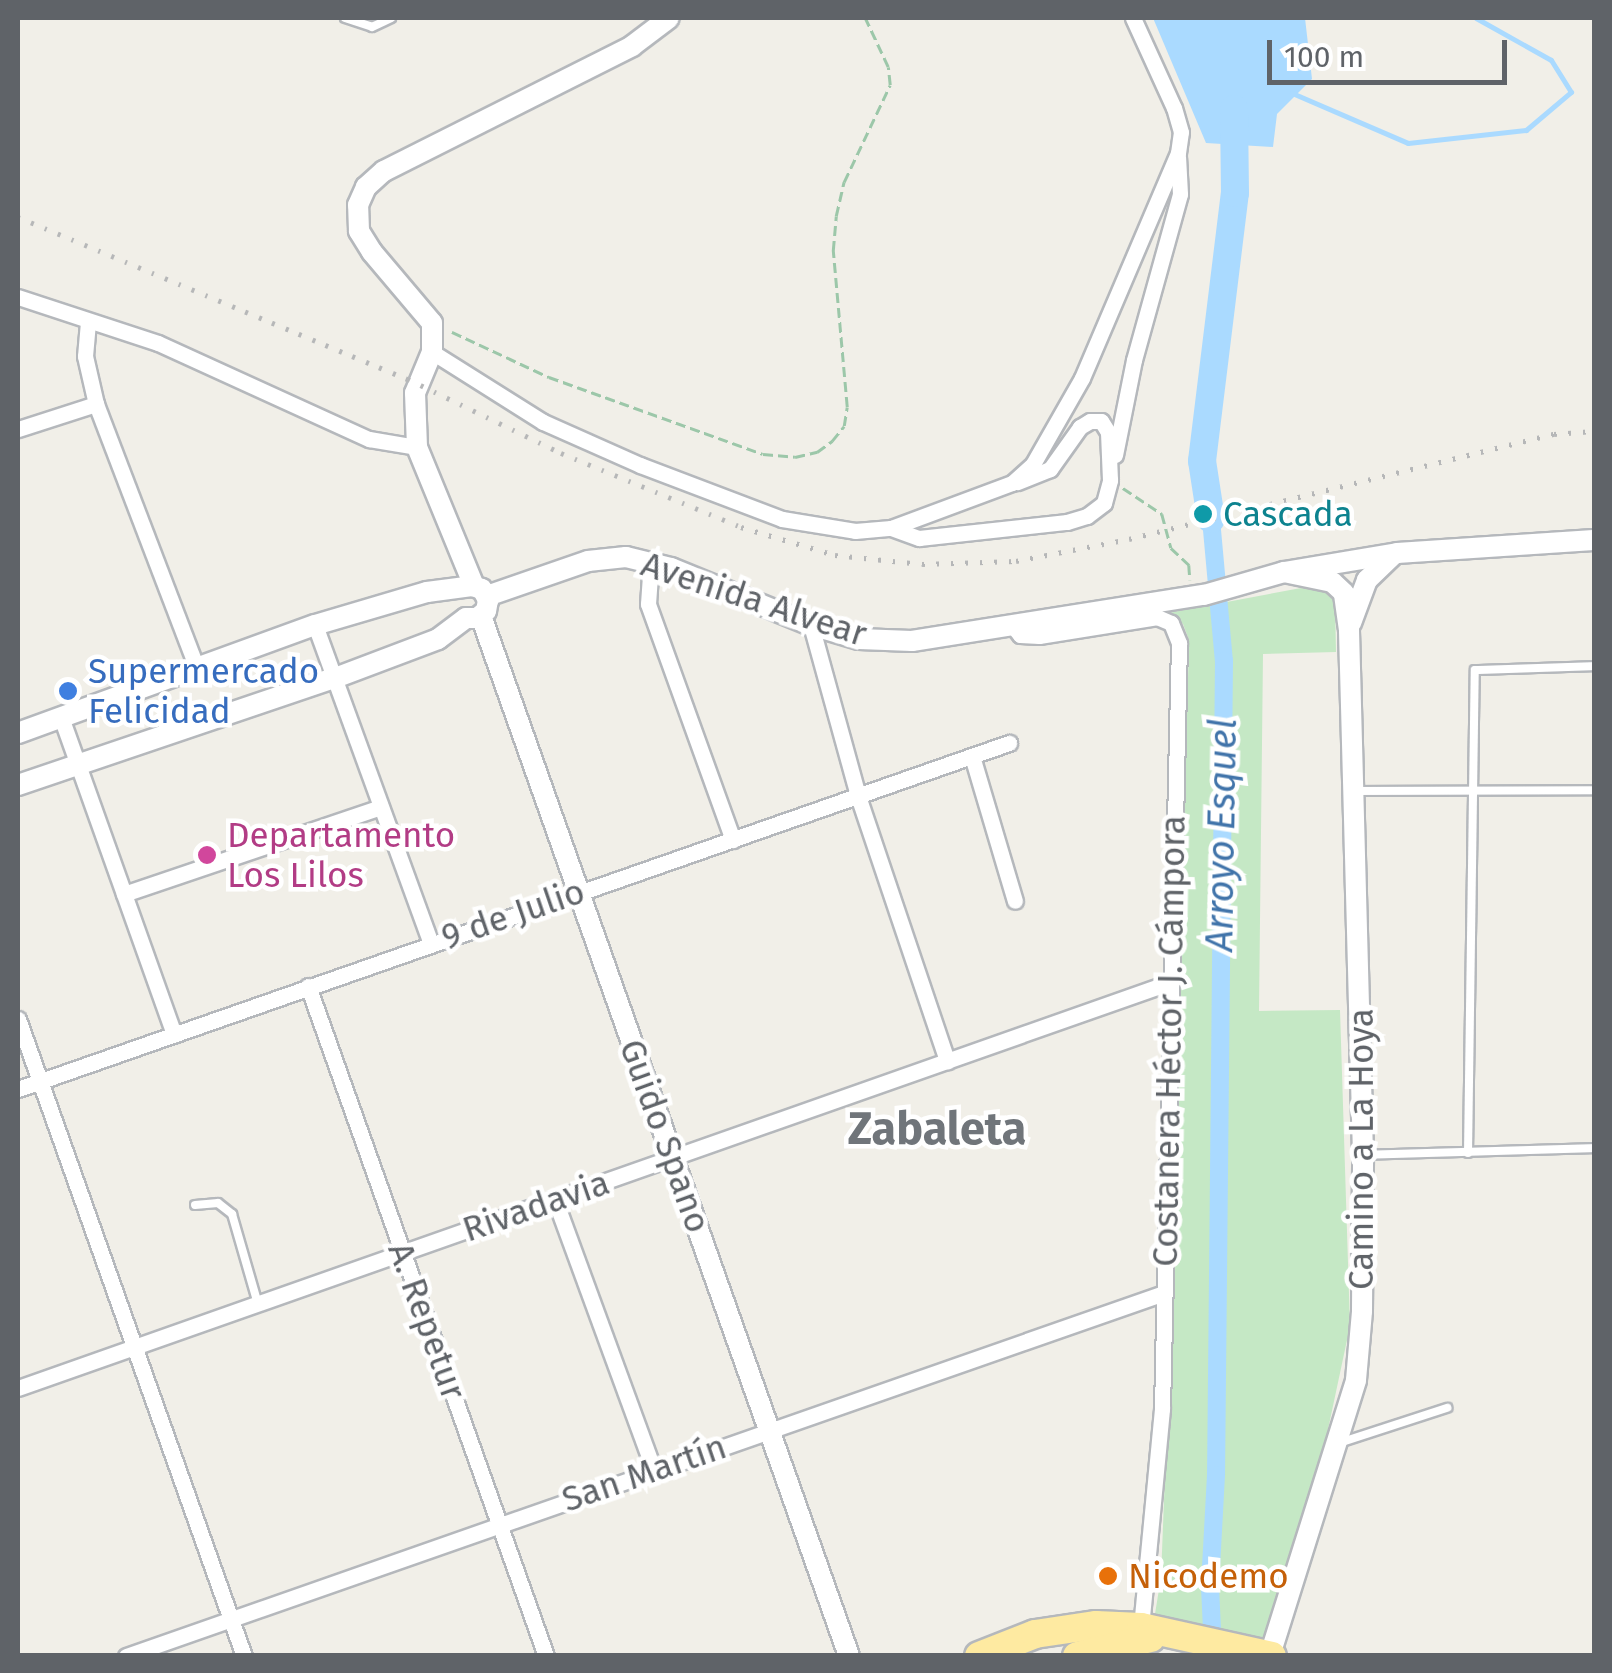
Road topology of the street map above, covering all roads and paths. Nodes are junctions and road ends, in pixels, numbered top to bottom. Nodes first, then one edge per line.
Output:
1 (345, 18) edge
2 (392, 18) edge
3 (669, 18) edge
4 (865, 18) edge
5 (1133, 18) edge
6 (1178, 152) junction
7 (18, 297) edge
8 (88, 322) junction
9 (432, 323) junction
10 (432, 352) junction
11 (96, 404) junction
12 (18, 429) edge
13 (417, 447) junction
14 (1110, 480) junction
15 (1012, 483) junction
16 (891, 528) junction
17 (1594, 540) edge
18 (1397, 553) junction
19 (652, 562) junction
20 (1284, 572) junction
21 (471, 595) junction
22 (1198, 596) junction
23 (315, 625) junction
24 (811, 625) junction
25 (1012, 625) junction
26 (1349, 630) junction
27 (1594, 666) edge
28 (198, 671) junction
29 (335, 678) junction
30 (61, 718) junction
31 (18, 733) edge
32 (1010, 743) dead end
33 (972, 756) junction
34 (78, 765) junction
35 (18, 785) edge
36 (1473, 790) junction
37 (1594, 790) edge
38 (1355, 791) junction
39 (858, 796) junction
40 (381, 807) junction
41 (733, 840) junction
42 (577, 892) junction
43 (124, 894) junction
44 (1014, 901) dead end
45 (430, 943) junction
46 (1168, 984) junction
47 (308, 986) junction
48 (18, 1020) edge
49 (174, 1034) junction
50 (947, 1062) junction
51 (40, 1081) junction
52 (18, 1089) edge
53 (1594, 1148) edge
54 (1468, 1153) junction
55 (1363, 1155) junction
56 (673, 1158) junction
57 (555, 1200) junction
58 (195, 1204) dead end
59 (404, 1253) junction
60 (1164, 1293) junction
61 (258, 1304) junction
62 (134, 1348) junction
63 (18, 1388) edge
64 (1446, 1408) dead end
65 (769, 1430) junction
66 (1340, 1444) junction
67 (654, 1470) junction
68 (500, 1524) junction
69 (231, 1618) junction
70 (1141, 1627) junction
71 (1172, 1634) junction
72 (1092, 1653) edge
73 (1259, 1654) edge
74 (126, 1656) edge
75 (244, 1656) edge
76 (546, 1656) edge
77 (849, 1656) edge
78 (979, 1656) edge

1 - 2 lane
3 - 9 street
4 - 9 path
5 - 6 street
6 - 14 street
6 - 15 street
7 - 8 street
8 - 11 street
8 - 13 street
9 - 10 street
10 - 13 street, Guido Spano
10 - 16 street
11 - 12 street
11 - 28 street
13 - 21 street, Guido Spano
14 - 15 street
14 - 16 street
14 - 22 path
15 - 16 street
17 - 18 street, Camino a La Hoya
18 - 20 street, Camino a La Hoya
18 - 26 street, Camino a La Hoya
19 - 21 street, Avenida Alvear
19 - 24 street, Avenida Alvear
19 - 41 street
20 - 22 street, Camino a La Hoya
20 - 26 street, Camino a La Hoya
21 - 23 street, Avenida Alvear
21 - 29 street, Avenida Alvear
21 - 42 street, Guido Spano
22 - 25 street, Avenida Alvear
23 - 28 street, Avenida Alvear
23 - 29 street
24 - 25 street, Avenida Alvear
24 - 39 street
25 - 46 street, Costanera Héctor J. Cámpora
26 - 38 street, Camino a La Hoya
27 - 36 lane
28 - 30 street, Avenida Alvear
29 - 34 street, Avenida Alvear
29 - 40 street
30 - 31 street, Avenida Alvear
30 - 34 street
32 - 33 street, 9 de Julio
33 - 39 street, 9 de Julio
33 - 44 street
34 - 35 street, Avenida Alvear
34 - 43 street
36 - 37 lane
36 - 38 lane
36 - 54 lane
38 - 55 street, Camino a La Hoya
39 - 41 street, 9 de Julio
39 - 50 street
40 - 43 street
40 - 45 street
41 - 42 street, 9 de Julio
42 - 45 street, 9 de Julio
42 - 56 street, Guido Spano
43 - 49 street
45 - 47 street, 9 de Julio
46 - 50 street, Rivadavia
46 - 60 street, Costanera Héctor J. Cámpora
47 - 49 street, 9 de Julio
47 - 59 street, A. Repetur
48 - 51 street
49 - 51 street, 9 de Julio
50 - 56 street, Rivadavia
51 - 52 street, 9 de Julio
51 - 62 street
53 - 54 lane
54 - 55 lane
55 - 66 street, Camino a La Hoya
56 - 57 street, Rivadavia
56 - 65 street, Guido Spano
57 - 59 street, Rivadavia
57 - 67 street
58 - 61 lane
59 - 61 street, Rivadavia
59 - 68 street, A. Repetur
60 - 65 street, San Martín
60 - 70 street, Costanera Héctor J. Cámpora
61 - 62 street, Rivadavia
62 - 63 street, Rivadavia
62 - 69 street
64 - 66 lane
65 - 67 street, San Martín
65 - 77 street, Guido Spano
66 - 73 street, Camino a La Hoya
67 - 68 street, San Martín
68 - 69 street, San Martín
68 - 76 street, A. Repetur
69 - 74 street, San Martín
69 - 75 street
70 - 71 highway
70 - 78 highway
71 - 72 highway
71 - 73 highway

